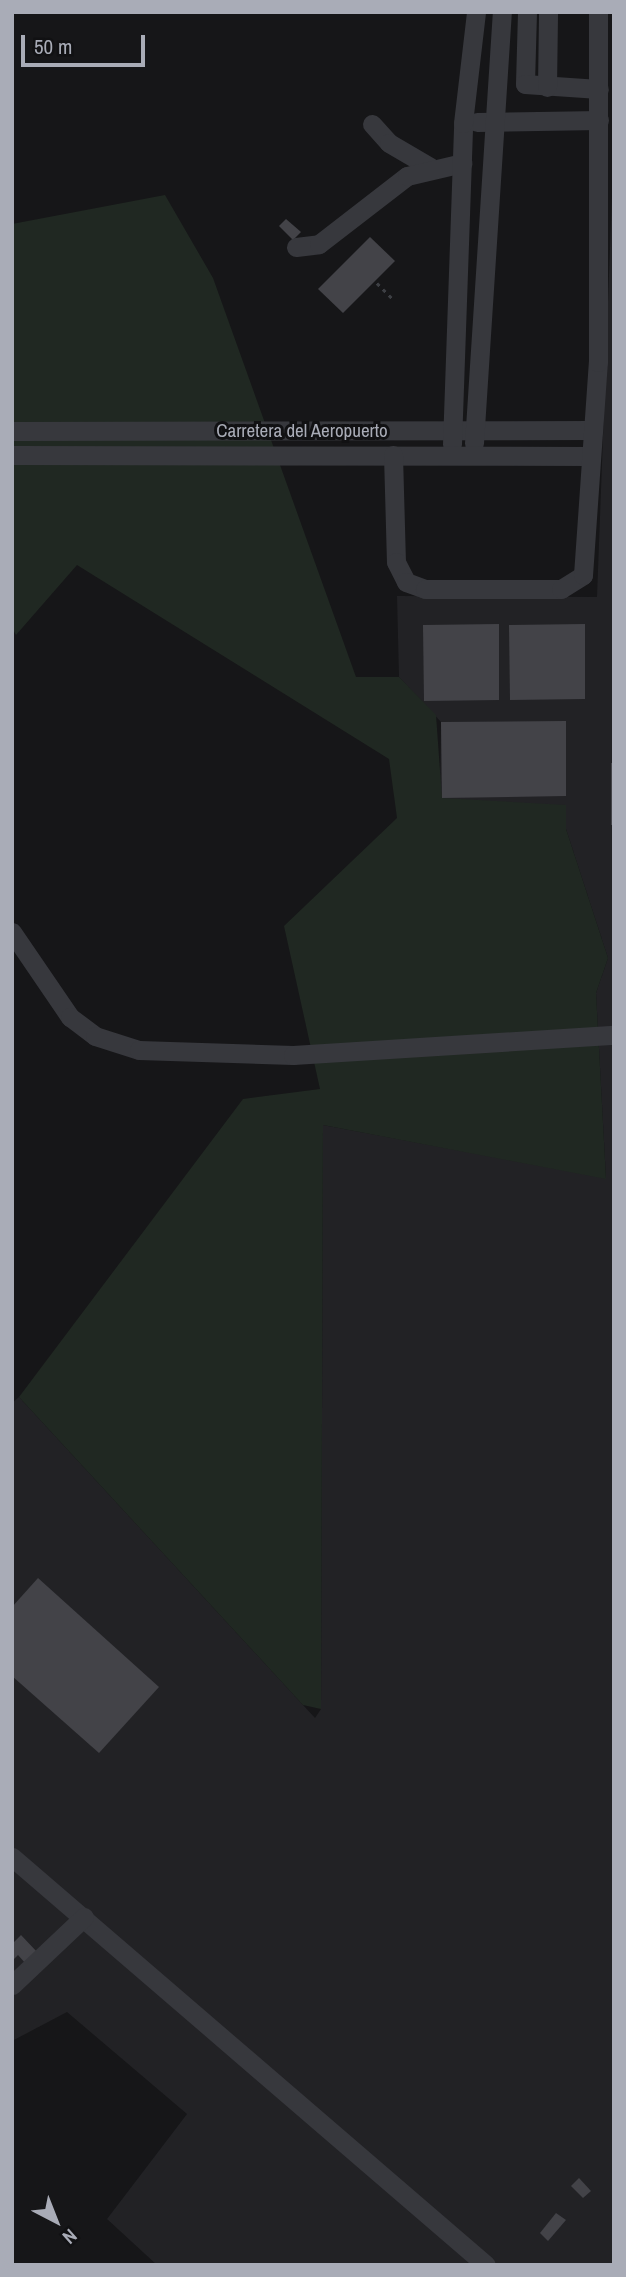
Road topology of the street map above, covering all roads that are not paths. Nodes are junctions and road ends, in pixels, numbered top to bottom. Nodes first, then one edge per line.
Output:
1 (476, 12) edge
2 (502, 12) edge
3 (527, 12) edge
4 (548, 12) edge
5 (598, 12) edge
6 (547, 87) junction
7 (599, 89) junction
8 (598, 120) junction
9 (490, 122) junction
10 (463, 123) junction
11 (372, 124) dead end
12 (462, 163) junction
13 (430, 167) junction
14 (296, 247) dead end
15 (593, 430) junction
16 (12, 431) edge
17 (465, 431) junction
18 (12, 455) edge
19 (393, 455) junction
20 (450, 455) junction
21 (474, 455) junction
22 (591, 456) junction
23 (12, 932) edge
24 (614, 1035) edge
25 (12, 1857) edge
26 (84, 1917) junction
27 (12, 1985) edge
28 (486, 2265) edge

1 - 10 street
2 - 9 street
3 - 6 street
4 - 6 street
5 - 7 street
6 - 7 street
7 - 8 street
8 - 9 street
8 - 15 street
9 - 10 street
9 - 17 street
10 - 12 street
11 - 13 street
12 - 13 street
12 - 17 street
13 - 14 street
15 - 17 street, Carretera del Aeropuerto
15 - 22 street
16 - 17 street, Carretera del Aeropuerto
17 - 20 street
17 - 21 street
18 - 19 street, Carretera del Aeropuerto
19 - 20 street, Carretera del Aeropuerto
19 - 22 street
20 - 21 street, Carretera del Aeropuerto
21 - 22 street, Carretera del Aeropuerto
23 - 24 street
25 - 26 street
26 - 27 street
26 - 28 street

